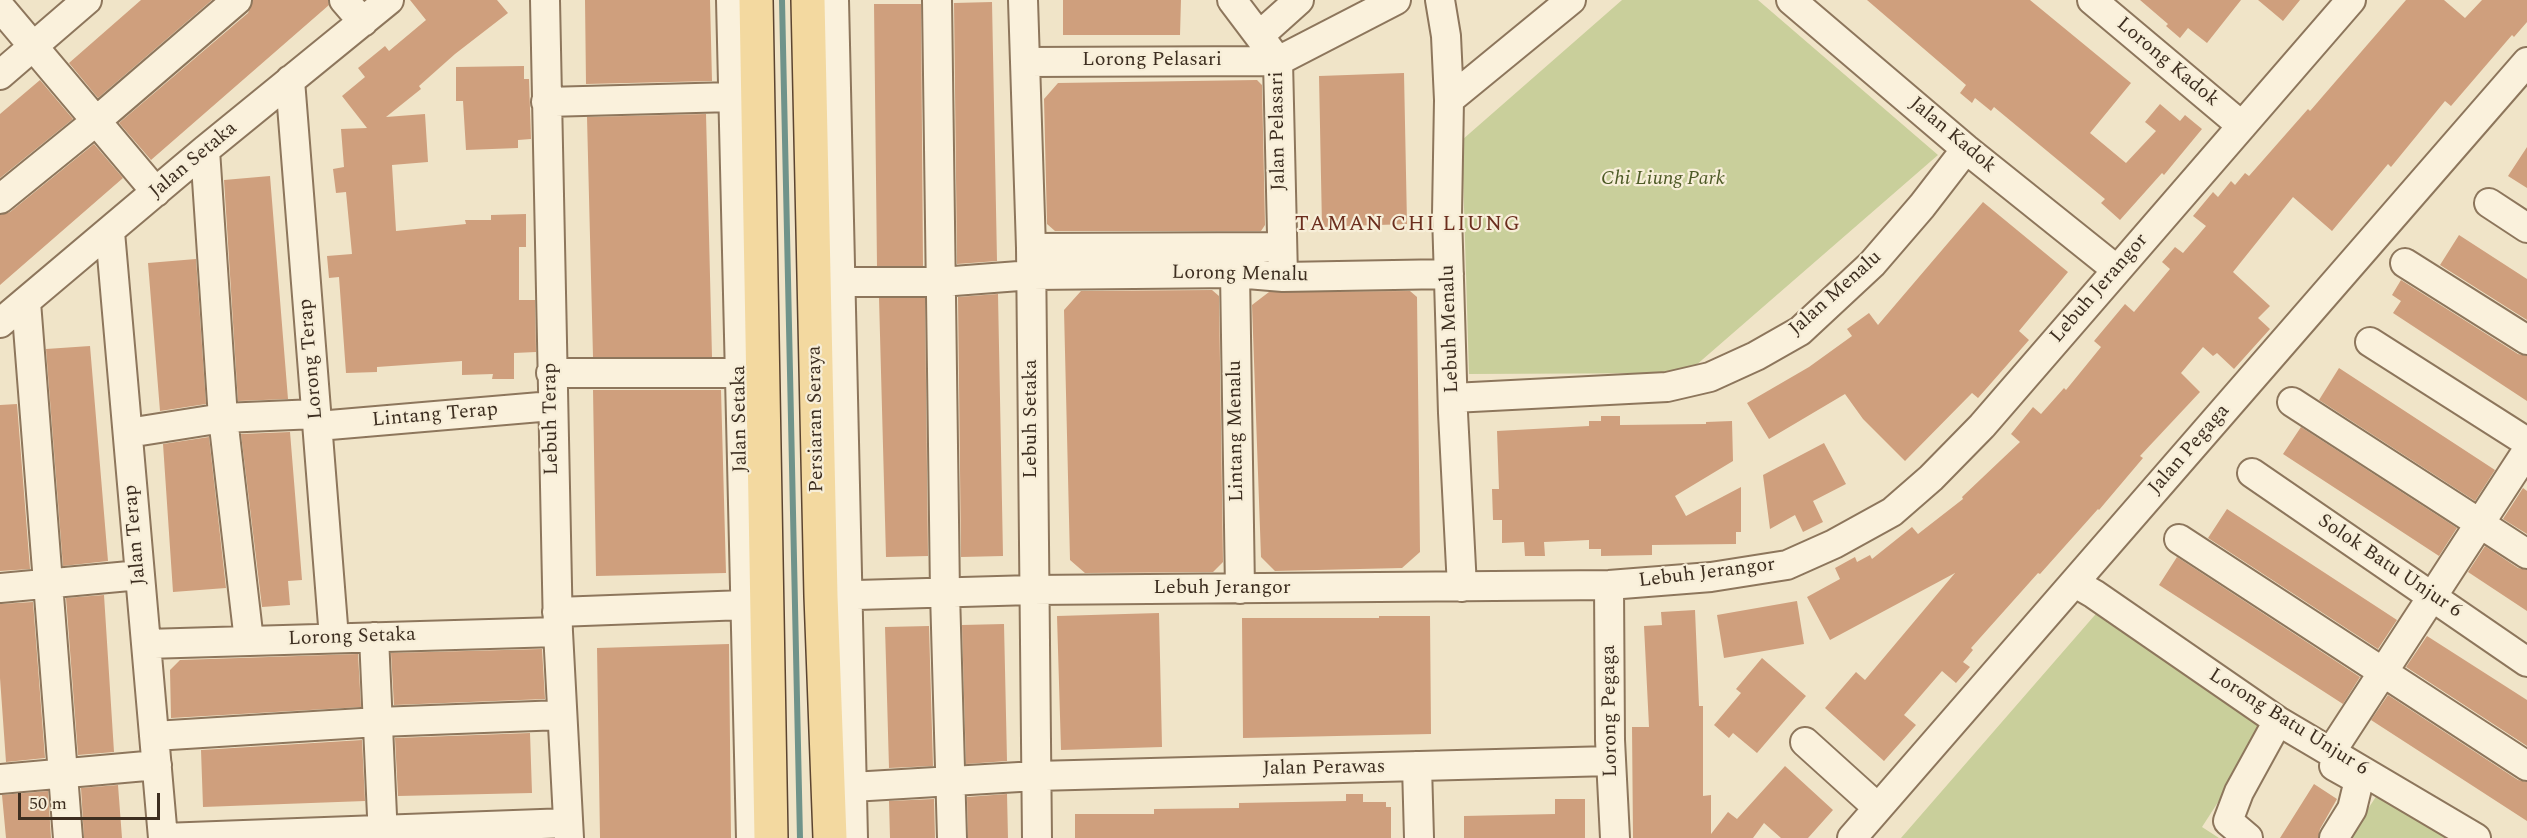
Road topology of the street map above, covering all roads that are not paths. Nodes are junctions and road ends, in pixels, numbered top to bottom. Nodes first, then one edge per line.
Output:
1 (87, 0) edge
2 (237, 0) edge
3 (344, 0) edge
4 (389, 0) edge
5 (545, 0) edge
6 (731, 0) edge
7 (756, 0) edge
8 (808, 0) edge
9 (834, 0) edge
10 (937, 0) edge
11 (1023, 0) edge
12 (1232, 0) edge
13 (1299, 0) edge
14 (1396, 0) edge
15 (1440, 0) edge
16 (1571, 0) edge
17 (1791, 0) edge
18 (2092, 0) edge
19 (2351, 0) edge
20 (0, 7) edge
21 (363, 22) junction
22 (1260, 35) junction
23 (33, 47) junction
24 (1278, 61) junction
25 (1026, 62) junction
26 (2527, 62) edge
27 (0, 75) edge
28 (290, 80) junction
29 (733, 97) junction
30 (1449, 100) junction
31 (546, 102) junction
32 (95, 122) junction
33 (2242, 126) junction
34 (1966, 149) junction
35 (205, 150) junction
36 (156, 192) junction
37 (0, 199) edge
38 (2489, 203) dead end
39 (2527, 228) edge
40 (110, 232) junction
41 (1281, 247) junction
42 (1031, 262) junction
43 (2405, 263) dead end
44 (2117, 270) junction
45 (1235, 273) junction
46 (1449, 274) junction
47 (1283, 277) junction
48 (842, 282) junction
49 (940, 282) junction
50 (26, 302) junction
51 (0, 323) edge
52 (2527, 340) edge
53 (2370, 342) dead end
54 (551, 373) junction
55 (740, 373) junction
56 (1453, 398) junction
57 (2292, 402) dead end
58 (552, 406) junction
59 (223, 418) junction
60 (317, 420) junction
61 (128, 433) junction
62 (2527, 442) edge
63 (2527, 451) edge
64 (2252, 473) dead end
65 (2481, 525) junction
66 (2178, 539) dead end
67 (2527, 554) edge
68 (140, 575) junction
69 (49, 584) junction
70 (1608, 585) junction
71 (1462, 587) junction
72 (0, 588) edge
73 (1240, 589) junction
74 (1033, 590) junction
75 (945, 593) junction
76 (2092, 593) junction
77 (835, 596) junction
78 (2431, 596) junction
79 (745, 605) junction
80 (557, 622) junction
81 (374, 637) junction
82 (334, 638) junction
83 (249, 641) junction
84 (146, 644) junction
85 (2527, 662) edge
86 (2382, 672) junction
87 (562, 716) junction
88 (378, 722) junction
89 (2275, 726) junction
90 (154, 736) junction
91 (1805, 742) dead end
92 (2331, 752) junction
93 (1611, 761) junction
94 (156, 765) junction
95 (1417, 766) junction
96 (2527, 766) edge
97 (62, 773) junction
98 (1036, 776) junction
99 (0, 779) edge
100 (952, 781) junction
101 (852, 787) junction
102 (1878, 808) junction
103 (568, 830) edge
104 (382, 834) edge
105 (68, 838) edge
106 (163, 838) edge
107 (751, 838) edge
108 (771, 838) edge
109 (831, 838) edge
110 (853, 838) edge
111 (952, 838) edge
112 (1037, 838) edge
113 (1419, 838) edge
114 (1615, 838) edge
115 (1852, 838) edge
116 (2248, 838) edge
117 (2334, 838) edge
118 (2476, 838) edge

1 - 23 street
2 - 32 street
3 - 21 street
4 - 21 street, Jalan Setaka
5 - 31 street, Lebuh Terap
6 - 29 street, Jalan Setaka
7 - 108 main road
8 - 77 main road, Persiaran Seraya
9 - 48 street, Persiaran Seraya
10 - 49 street
11 - 25 street, Lebuh Setaka
12 - 22 street, Jalan Pelasari
13 - 22 street
14 - 24 street
15 - 30 street, Lebuh Menalu
16 - 30 street
17 - 34 street, Jalan Kadok
18 - 33 street, Lorong Kadok
19 - 33 street, Lebuh Jerangor
20 - 23 street
21 - 28 street, Jalan Setaka
22 - 24 street, Jalan Pelasari
23 - 27 street
23 - 32 street
24 - 25 street, Lorong Pelasari
24 - 41 street, Jalan Pelasari
25 - 42 street, Lebuh Setaka
26 - 76 street, Jalan Pegaga
28 - 35 street, Jalan Setaka
28 - 60 street, Lorong Terap
29 - 31 street
29 - 55 street, Jalan Setaka
30 - 46 street, Lebuh Menalu
31 - 54 street, Lebuh Terap
32 - 36 street
32 - 37 street
33 - 44 street, Lebuh Jerangor
34 - 44 street, Jalan Kadok
34 - 56 street, Jalan Menalu
35 - 36 street, Jalan Setaka
35 - 59 street
36 - 40 street, Jalan Setaka
38 - 39 street
40 - 50 street, Jalan Setaka
40 - 61 street, Jalan Terap
41 - 42 street, Lorong Menalu
41 - 47 street, Jalan Pelasari
42 - 45 street, Lorong Menalu
42 - 49 street
42 - 74 street, Lebuh Setaka
43 - 52 street
44 - 70 street, Lebuh Jerangor
45 - 47 street, Lorong Menalu
45 - 73 street, Lintang Menalu
46 - 47 street, Lorong Menalu
46 - 56 street, Lebuh Menalu
48 - 49 street
48 - 77 street, Persiaran Seraya
49 - 75 street
50 - 51 street, Jalan Setaka
50 - 69 street
53 - 62 street
54 - 55 street
54 - 58 street, Lebuh Terap
55 - 79 street, Jalan Setaka
56 - 71 street, Lebuh Menalu
57 - 65 street
58 - 60 street, Lintang Terap
58 - 80 street, Lebuh Terap
59 - 60 street, Lintang Terap
59 - 61 street, Lintang Terap
59 - 83 street
60 - 82 street, Lorong Terap
61 - 68 street, Jalan Terap
63 - 65 street
64 - 78 street, Solok Batu Unjur 6
65 - 67 street
65 - 78 street
66 - 86 street
68 - 69 street
68 - 84 street, Jalan Terap
69 - 72 street
69 - 97 street
70 - 71 street, Lebuh Jerangor
70 - 93 street, Lorong Pegaga
71 - 73 street, Lebuh Jerangor
73 - 74 street, Lebuh Jerangor
74 - 75 street, Lebuh Jerangor
74 - 98 street, Lebuh Setaka
75 - 77 street, Lebuh Jerangor
75 - 100 street
76 - 89 street, Lorong Batu Unjur 6
76 - 102 street, Jalan Pegaga
77 - 101 street, Persiaran Seraya
77 - 109 main road, Persiaran Seraya
78 - 85 street, Solok Batu Unjur 6
78 - 86 street
79 - 80 street, Lorong Setaka
79 - 107 street, Jalan Setaka
80 - 81 street, Lorong Setaka
80 - 87 street, Lebuh Terap
81 - 82 street, Lorong Setaka
81 - 88 street
82 - 83 street, Lorong Setaka
83 - 84 street, Lorong Setaka
84 - 90 street, Jalan Terap
86 - 92 street
86 - 96 street
87 - 88 street
87 - 103 street, Lebuh Terap
88 - 90 street
88 - 104 street
89 - 92 street, Lorong Batu Unjur 6
89 - 116 street
89 - 117 street
90 - 94 street, Jalan Terap
91 - 102 street
92 - 118 street, Lorong Batu Unjur 6
93 - 95 street, Jalan Perawas
93 - 114 street, Lorong Pegaga
94 - 97 street
94 - 106 street, Jalan Terap
95 - 98 street, Jalan Perawas
95 - 113 street
97 - 99 street
97 - 105 street
98 - 100 street, Jalan Perawas
98 - 112 street, Lebuh Setaka
100 - 101 street, Jalan Perawas
100 - 111 street
101 - 110 street, Persiaran Seraya
102 - 115 street, Jalan Pegaga
103 - 104 street
104 - 106 street

